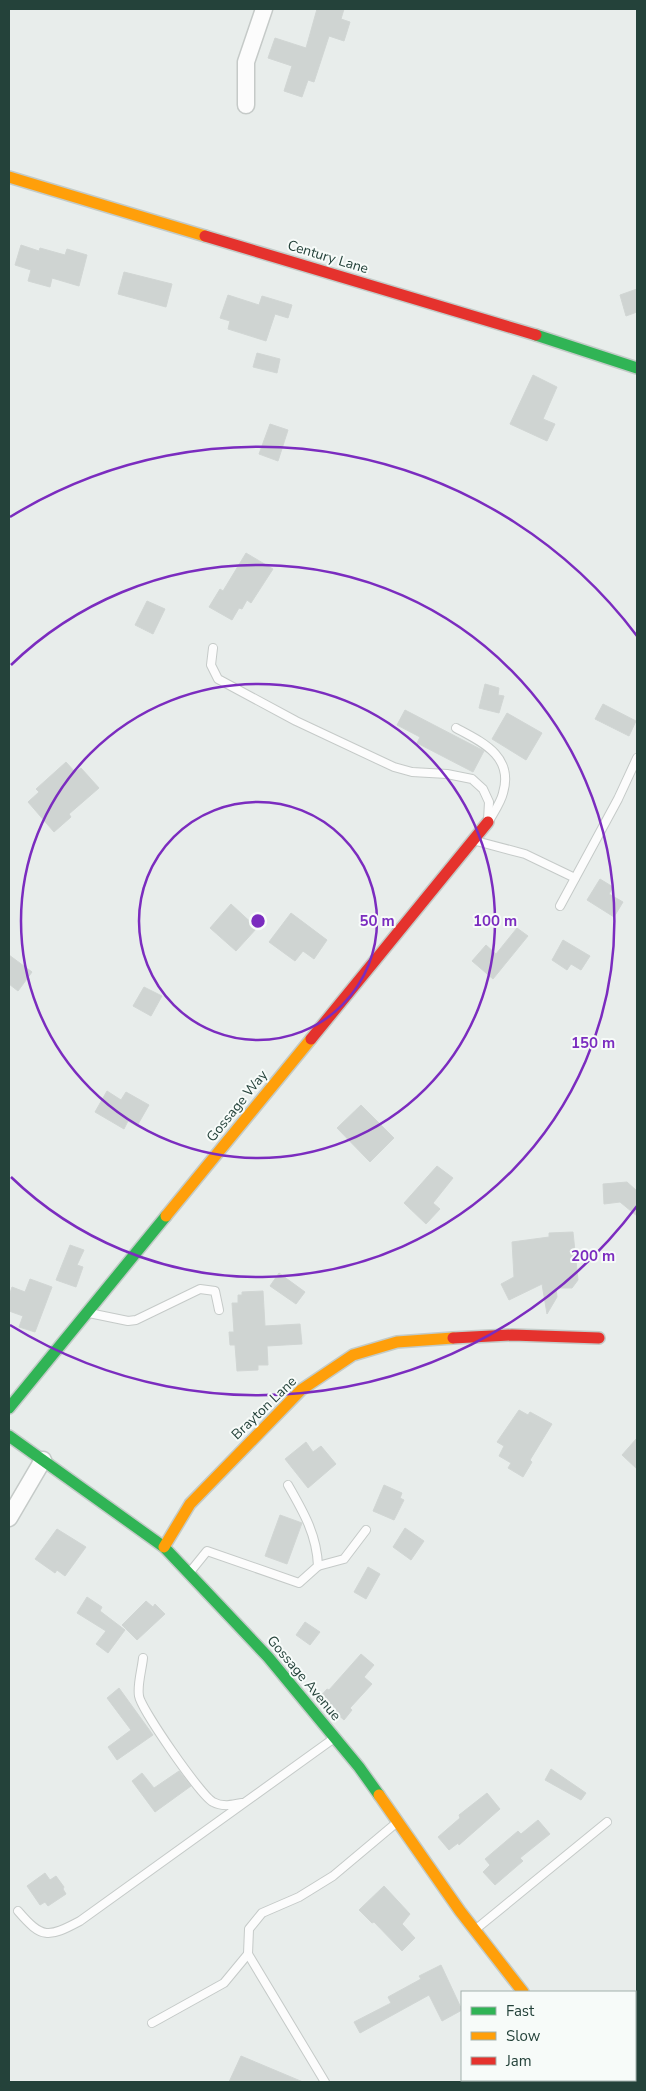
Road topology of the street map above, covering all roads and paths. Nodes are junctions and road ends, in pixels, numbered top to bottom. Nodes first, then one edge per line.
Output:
1 (264, 9) edge
2 (246, 105) dead end
3 (9, 177) edge
4 (637, 368) edge
5 (213, 648) dead end
6 (456, 728) dead end
7 (637, 758) edge
8 (488, 822) junction
9 (474, 841) junction
10 (575, 878) junction
11 (560, 906) dead end
12 (219, 1310) dead end
13 (87, 1313) junction
14 (599, 1338) dead end
15 (9, 1408) edge
16 (9, 1436) edge
17 (43, 1460) junction
18 (288, 1485) dead end
19 (9, 1518) edge
20 (366, 1530) dead end
21 (164, 1547) junction
22 (318, 1566) junction
23 (188, 1573) junction
24 (143, 1658) dead end
25 (335, 1738) junction
26 (244, 1803) junction
27 (396, 1822) junction
28 (607, 1822) dead end
29 (18, 1911) dead end
30 (475, 1930) junction
31 (248, 1954) junction
32 (522, 1991) edge
33 (152, 2024) dead end
34 (325, 2082) edge

1 - 2 street
3 - 4 street, Century Lane
5 - 8 lane
6 - 8 lane
7 - 10 lane
8 - 9 street, Gossage Way
9 - 10 lane
9 - 13 street, Gossage Way
10 - 11 lane
12 - 13 lane
13 - 15 street, Gossage Way
14 - 21 street, Brayton Lane
16 - 17 street, Gossage Avenue
17 - 19 street
17 - 21 street, Gossage Avenue
18 - 22 lane
20 - 22 lane
21 - 23 street, Gossage Avenue
22 - 23 lane
23 - 25 street, Gossage Avenue
24 - 26 lane
25 - 26 lane
25 - 27 street, Gossage Avenue
26 - 29 lane
27 - 30 street, Gossage Avenue
27 - 31 lane
28 - 30 lane
30 - 32 street, Gossage Avenue
31 - 33 lane
31 - 34 lane

